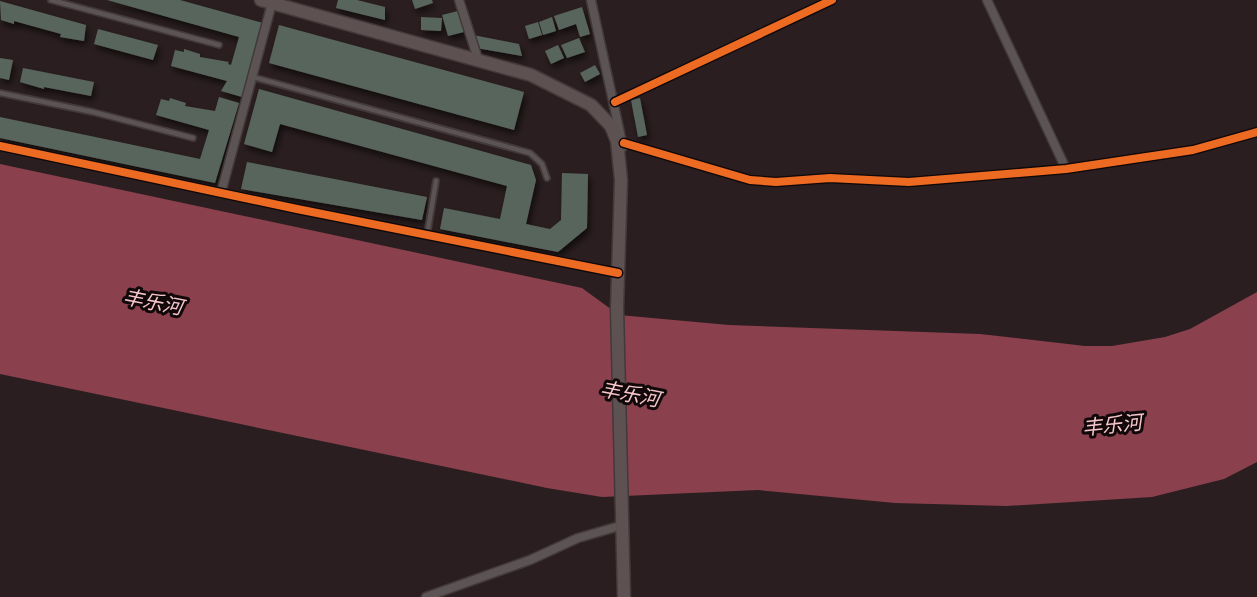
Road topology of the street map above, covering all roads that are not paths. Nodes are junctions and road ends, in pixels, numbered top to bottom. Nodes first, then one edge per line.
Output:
1 (51, 0) edge
2 (459, 0) edge
3 (591, 0) edge
4 (832, 0) edge
5 (987, 0) edge
6 (267, 2) edge
7 (302, 6) edge
8 (219, 45) dead end
9 (478, 59) junction
10 (253, 76) junction
11 (0, 93) edge
12 (615, 102) junction
13 (1257, 132) edge
14 (193, 138) dead end
15 (624, 143) junction
16 (0, 146) edge
17 (620, 159) junction
18 (1066, 170) junction
19 (547, 178) dead end
20 (436, 181) dead end
21 (221, 193) junction
22 (427, 235) junction
23 (618, 273) junction
24 (623, 525) junction
25 (426, 597) edge
26 (624, 597) edge

1 - 8 lane
2 - 9 street
3 - 12 street
4 - 12 street
5 - 18 street
6 - 7 main road
6 - 10 street
7 - 9 main road
9 - 17 main road
10 - 19 lane
10 - 21 street
11 - 14 lane
12 - 15 street
13 - 18 street
15 - 17 street
15 - 18 street
16 - 21 street
17 - 23 main road
20 - 22 lane
21 - 22 street
22 - 23 street
23 - 24 main road
24 - 25 street
24 - 26 main road

